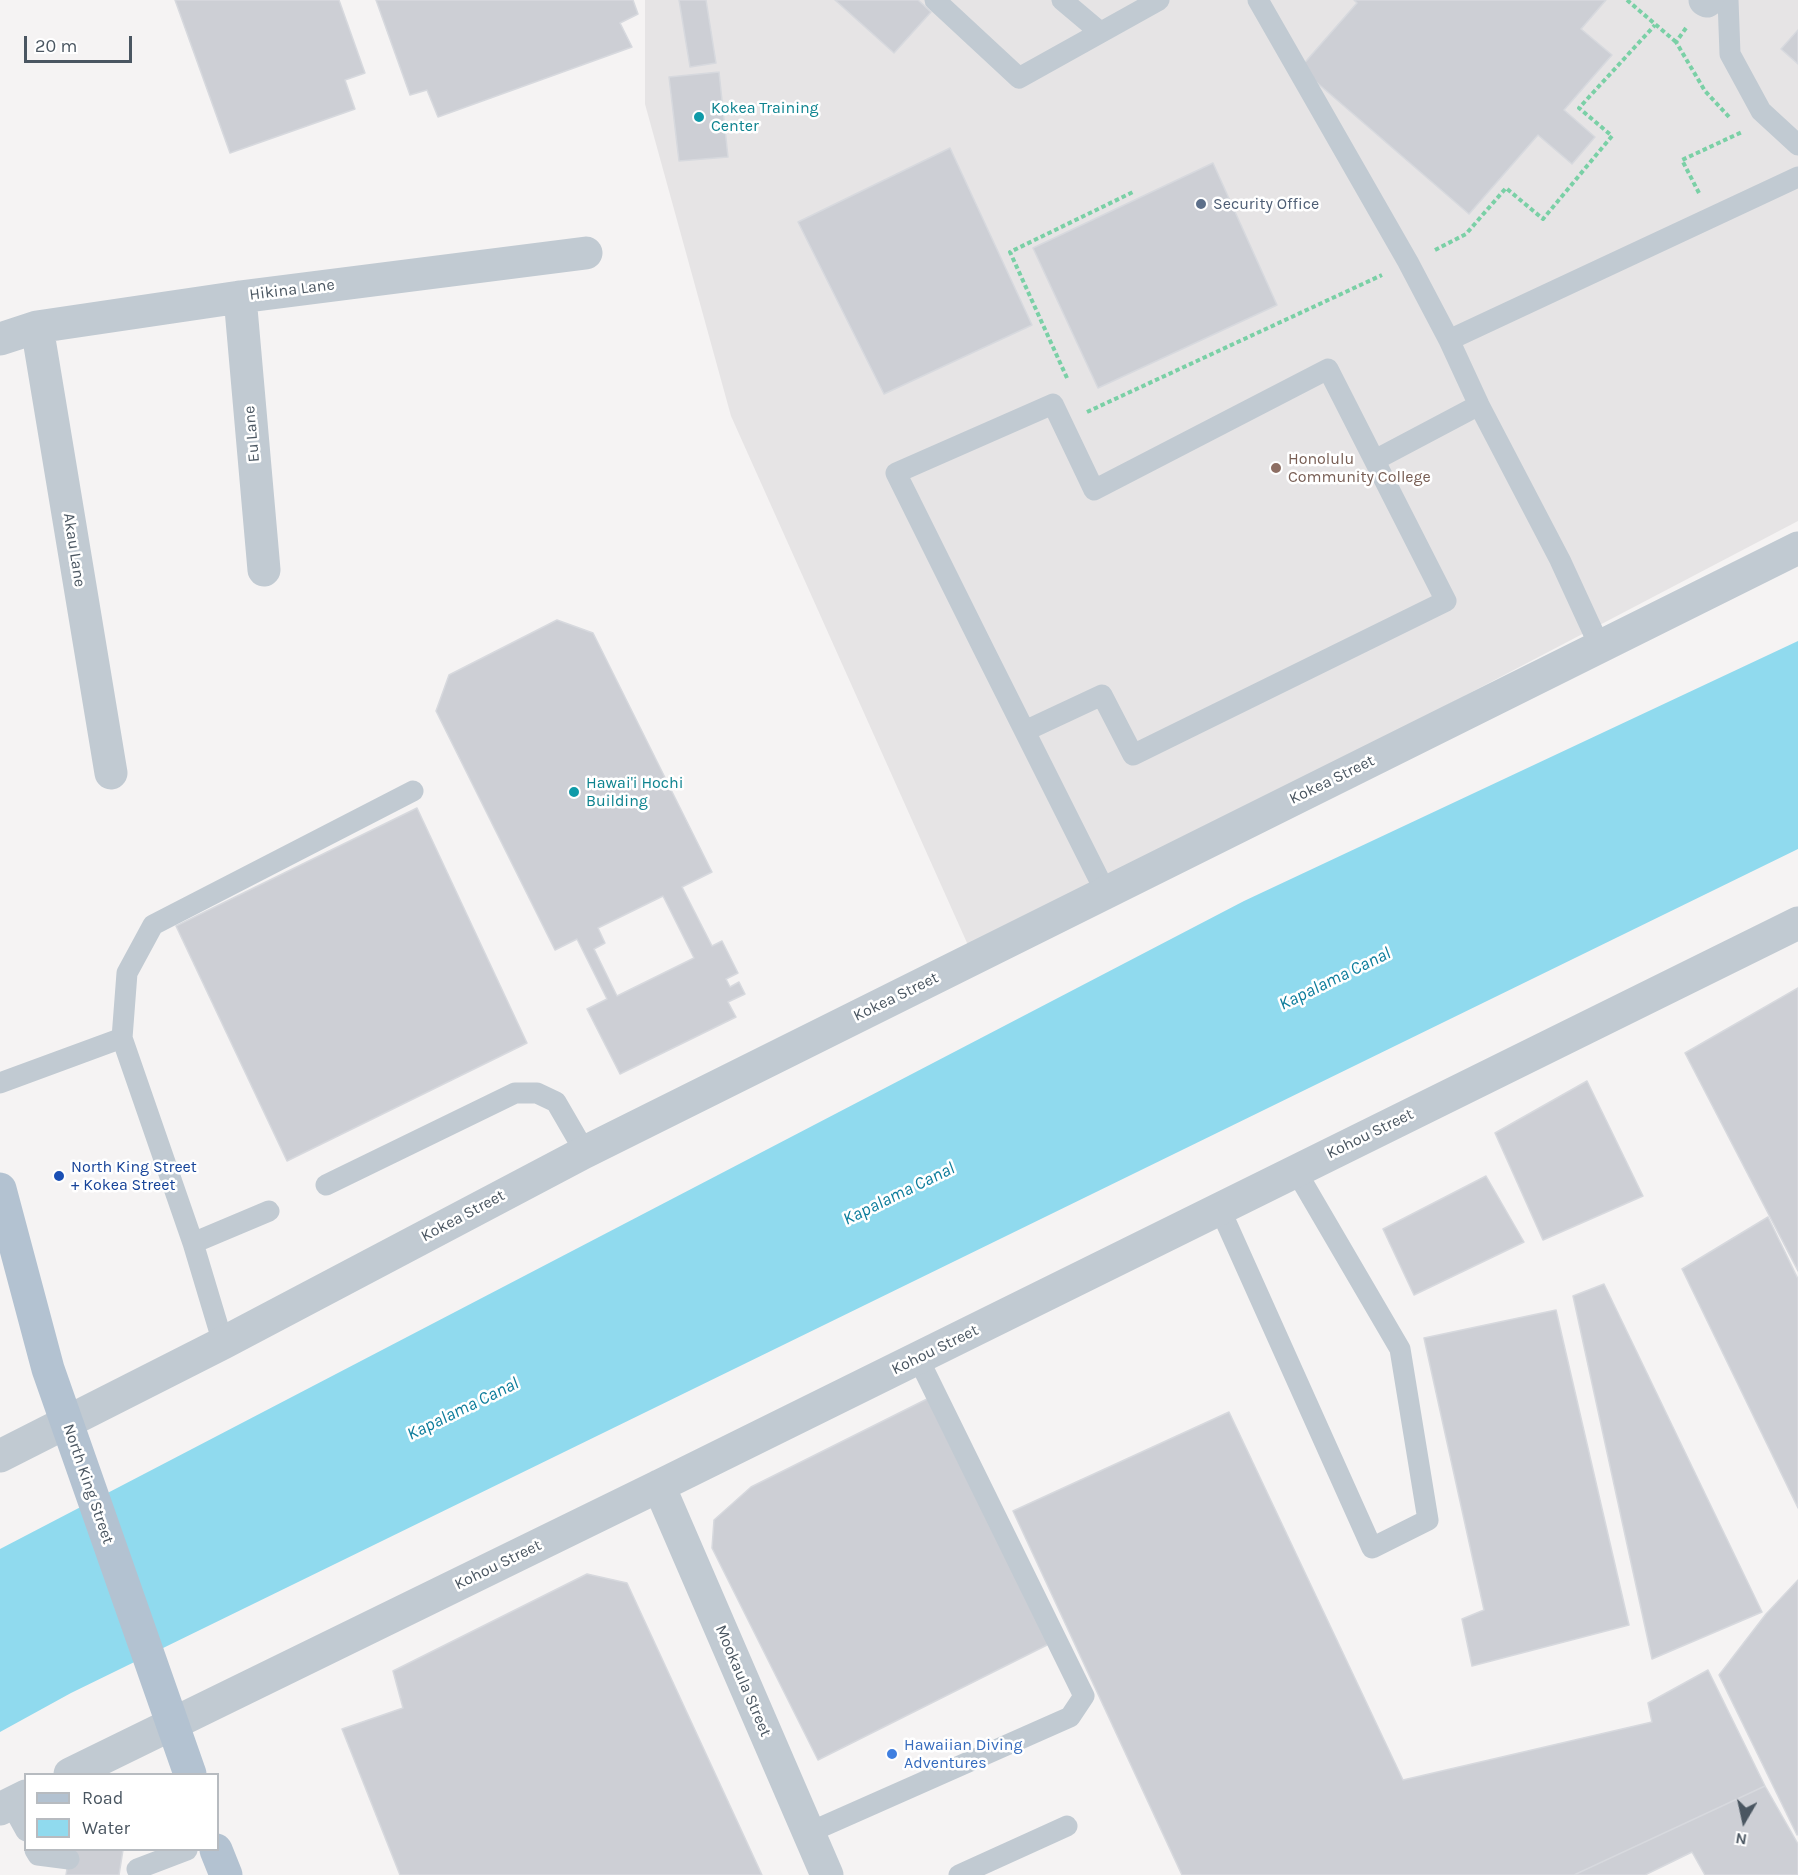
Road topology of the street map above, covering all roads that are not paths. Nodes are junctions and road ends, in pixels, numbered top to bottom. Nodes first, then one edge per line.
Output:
1 (935, 0) edge
2 (1062, 0) edge
3 (1159, 0) edge
4 (1258, 0) edge
5 (1713, 0) edge
6 (1100, 33) junction
7 (1798, 145) edge
8 (1798, 177) edge
9 (586, 254) dead end
10 (240, 297) junction
11 (37, 327) junction
12 (0, 339) edge
13 (1449, 340) junction
14 (1479, 405) junction
15 (1374, 460) junction
16 (1798, 548) edge
17 (264, 570) dead end
18 (1600, 646) junction
19 (1024, 731) junction
20 (111, 773) dead end
21 (413, 791) dead end
22 (1106, 893) junction
23 (1798, 923) edge
24 (122, 1038) junction
25 (0, 1083) edge
26 (585, 1152) junction
27 (1296, 1171) junction
28 (326, 1185) dead end
29 (0, 1189) edge
30 (1220, 1209) junction
31 (269, 1211) dead end
32 (193, 1243) junction
33 (223, 1343) junction
34 (918, 1358) junction
35 (67, 1423) junction
36 (0, 1456) edge
37 (659, 1486) junction
38 (172, 1724) junction
39 (72, 1773) edge
40 (190, 1773) edge
41 (1067, 1826) dead end
42 (808, 1833) junction
43 (184, 1851) edge
44 (216, 1851) edge
45 (69, 1859) dead end
46 (36, 1860) edge
47 (131, 1871) edge
48 (226, 1875) edge
49 (826, 1875) edge
50 (959, 1875) edge

1 - 6 lane
2 - 6 lane
3 - 6 lane
4 - 13 lane
5 - 7 lane
8 - 13 lane
9 - 10 street, Hikina Lane
10 - 11 street, Hikina Lane
10 - 17 street, Eu Lane
11 - 12 street, Hikina Lane
11 - 20 street, Akau Lane
13 - 14 lane
14 - 15 lane
14 - 18 lane
15 - 19 lane
15 - 19 lane
16 - 18 street, Kokea Street
18 - 22 street, Kokea Street
19 - 22 lane
21 - 24 lane
22 - 26 street, Kokea Street
23 - 27 street, Kohou Street
24 - 25 lane
24 - 32 lane
26 - 28 lane
26 - 33 street, Kokea Street
27 - 30 street, Kohou Street
27 - 30 lane
29 - 35 main road, North King Street
30 - 34 street, Kohou Street
31 - 32 lane
32 - 33 lane
33 - 35 street, Kokea Street
34 - 37 street, Kohou Street
34 - 42 lane
35 - 36 street, Kokea Street
35 - 38 main road, North King Street
37 - 38 street, Kohou Street
37 - 42 street, Mookaula Street
38 - 39 street, Kohou Street
38 - 40 main road, North King Street
41 - 50 lane
42 - 49 street, Mookaula Street
43 - 47 lane
44 - 48 main road
45 - 46 lane

